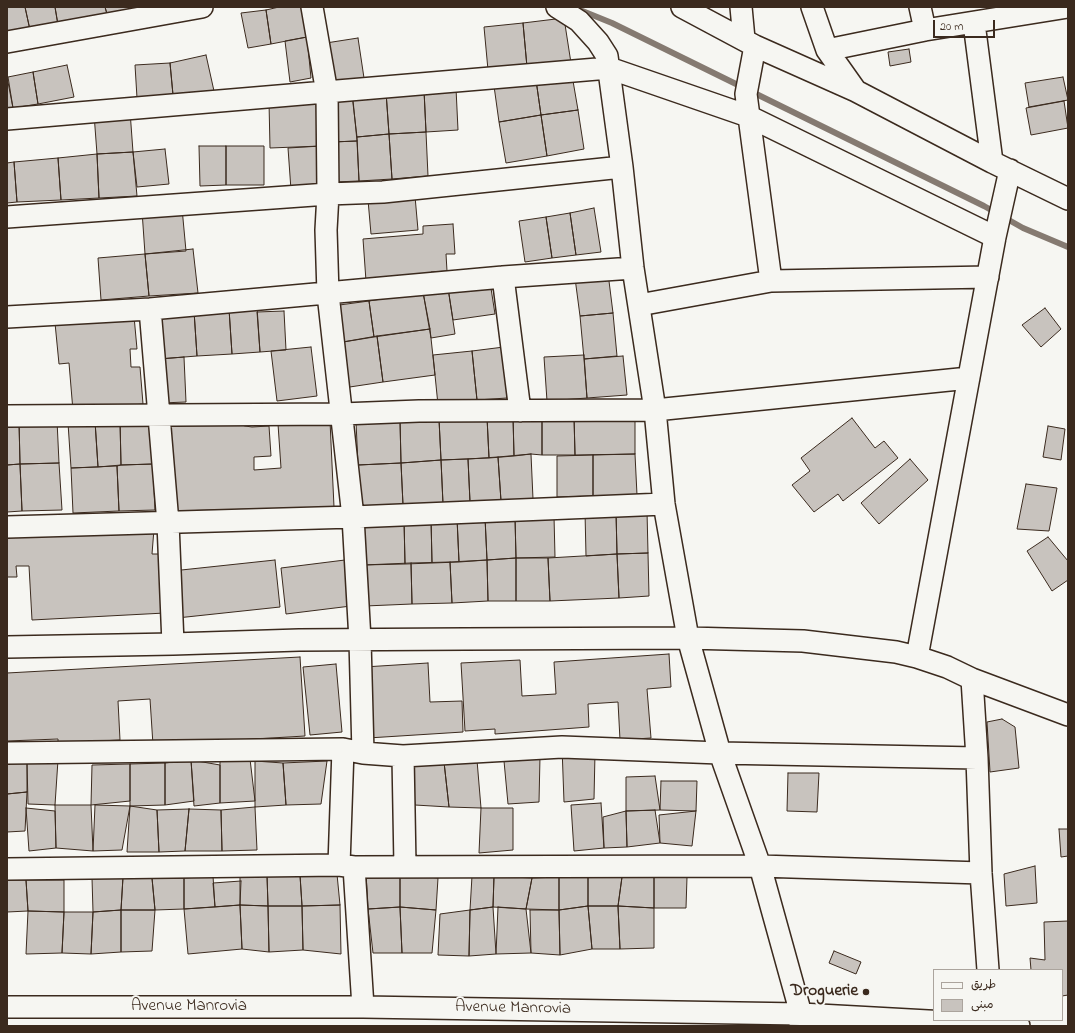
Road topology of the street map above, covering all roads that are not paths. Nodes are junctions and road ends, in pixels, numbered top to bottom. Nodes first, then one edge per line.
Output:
1 (202, 7) edge
2 (312, 7) edge
3 (557, 7) edge
4 (682, 7) edge
5 (741, 7) edge
6 (812, 7) edge
7 (920, 7) edge
8 (1068, 8) edge
9 (974, 23) junction
10 (925, 30) junction
11 (7, 42) edge
12 (750, 50) junction
13 (827, 50) junction
14 (609, 68) junction
15 (856, 91) junction
16 (327, 93) junction
17 (748, 116) junction
18 (7, 119) edge
19 (1001, 166) junction
20 (622, 167) junction
21 (328, 194) junction
22 (1068, 198) edge
23 (7, 217) edge
24 (996, 231) junction
25 (633, 268) junction
26 (503, 277) junction
27 (988, 277) junction
28 (771, 281) junction
29 (328, 294) junction
30 (639, 305) junction
31 (150, 309) junction
32 (7, 317) edge
33 (969, 378) junction
34 (655, 410) junction
35 (520, 411) junction
36 (342, 414) junction
37 (159, 415) junction
38 (7, 416) edge
39 (664, 504) junction
40 (353, 517) junction
41 (168, 523) junction
42 (7, 527) edge
43 (688, 638) junction
44 (360, 640) junction
45 (173, 644) junction
46 (7, 647) edge
47 (917, 657) junction
48 (972, 679) junction
49 (1068, 715) edge
50 (353, 751) junction
51 (7, 753) edge
52 (720, 753) junction
53 (402, 756) junction
54 (977, 758) junction
55 (347, 866) junction
56 (405, 866) junction
57 (760, 866) junction
58 (7, 869) edge
59 (981, 873) junction
60 (988, 969) edge
61 (7, 1007) edge
62 (363, 1007) junction
63 (387, 1017) edge
64 (800, 1020) edge
65 (992, 1022) edge
66 (1019, 1026) edge

1 - 11 street
2 - 16 street
3 - 14 street
4 - 12 street
5 - 12 street
6 - 13 street
7 - 10 street
8 - 9 street
9 - 10 street
9 - 19 street
10 - 13 street
12 - 15 street
12 - 17 street
13 - 15 street
14 - 16 street
14 - 17 street
14 - 20 street
15 - 19 street
16 - 18 street
16 - 21 street
17 - 24 street
17 - 28 street
19 - 22 street
19 - 24 street
20 - 21 street
20 - 25 street
21 - 23 street
21 - 29 street
24 - 27 street
25 - 26 street
25 - 30 street
26 - 29 street
26 - 35 street
27 - 28 street
27 - 33 street
28 - 30 street
29 - 31 street
29 - 36 street
30 - 34 street
31 - 32 street
31 - 37 street
33 - 34 street
33 - 47 street
34 - 35 street
34 - 39 street
35 - 36 street
36 - 37 street
36 - 40 street
37 - 38 street
37 - 41 street
39 - 40 street
39 - 43 street
40 - 41 street
40 - 44 street
41 - 42 street
41 - 45 street
43 - 44 street
43 - 47 street
43 - 52 street
44 - 45 street
44 - 50 street
45 - 46 street
47 - 48 street
48 - 49 street
48 - 54 street
50 - 51 street
50 - 53 street
50 - 55 street
52 - 53 street
52 - 54 street
52 - 57 street
53 - 56 street
54 - 59 street
55 - 56 street
55 - 58 street
55 - 62 street
56 - 57 street
57 - 59 street
57 - 64 street
59 - 60 street
61 - 62 street, Avenue Manrovia
62 - 63 street, Avenue Manrovia
63 - 64 street, Avenue Manrovia
64 - 65 street, Avenue Manrovia
65 - 66 street, Avenue Manrovia

